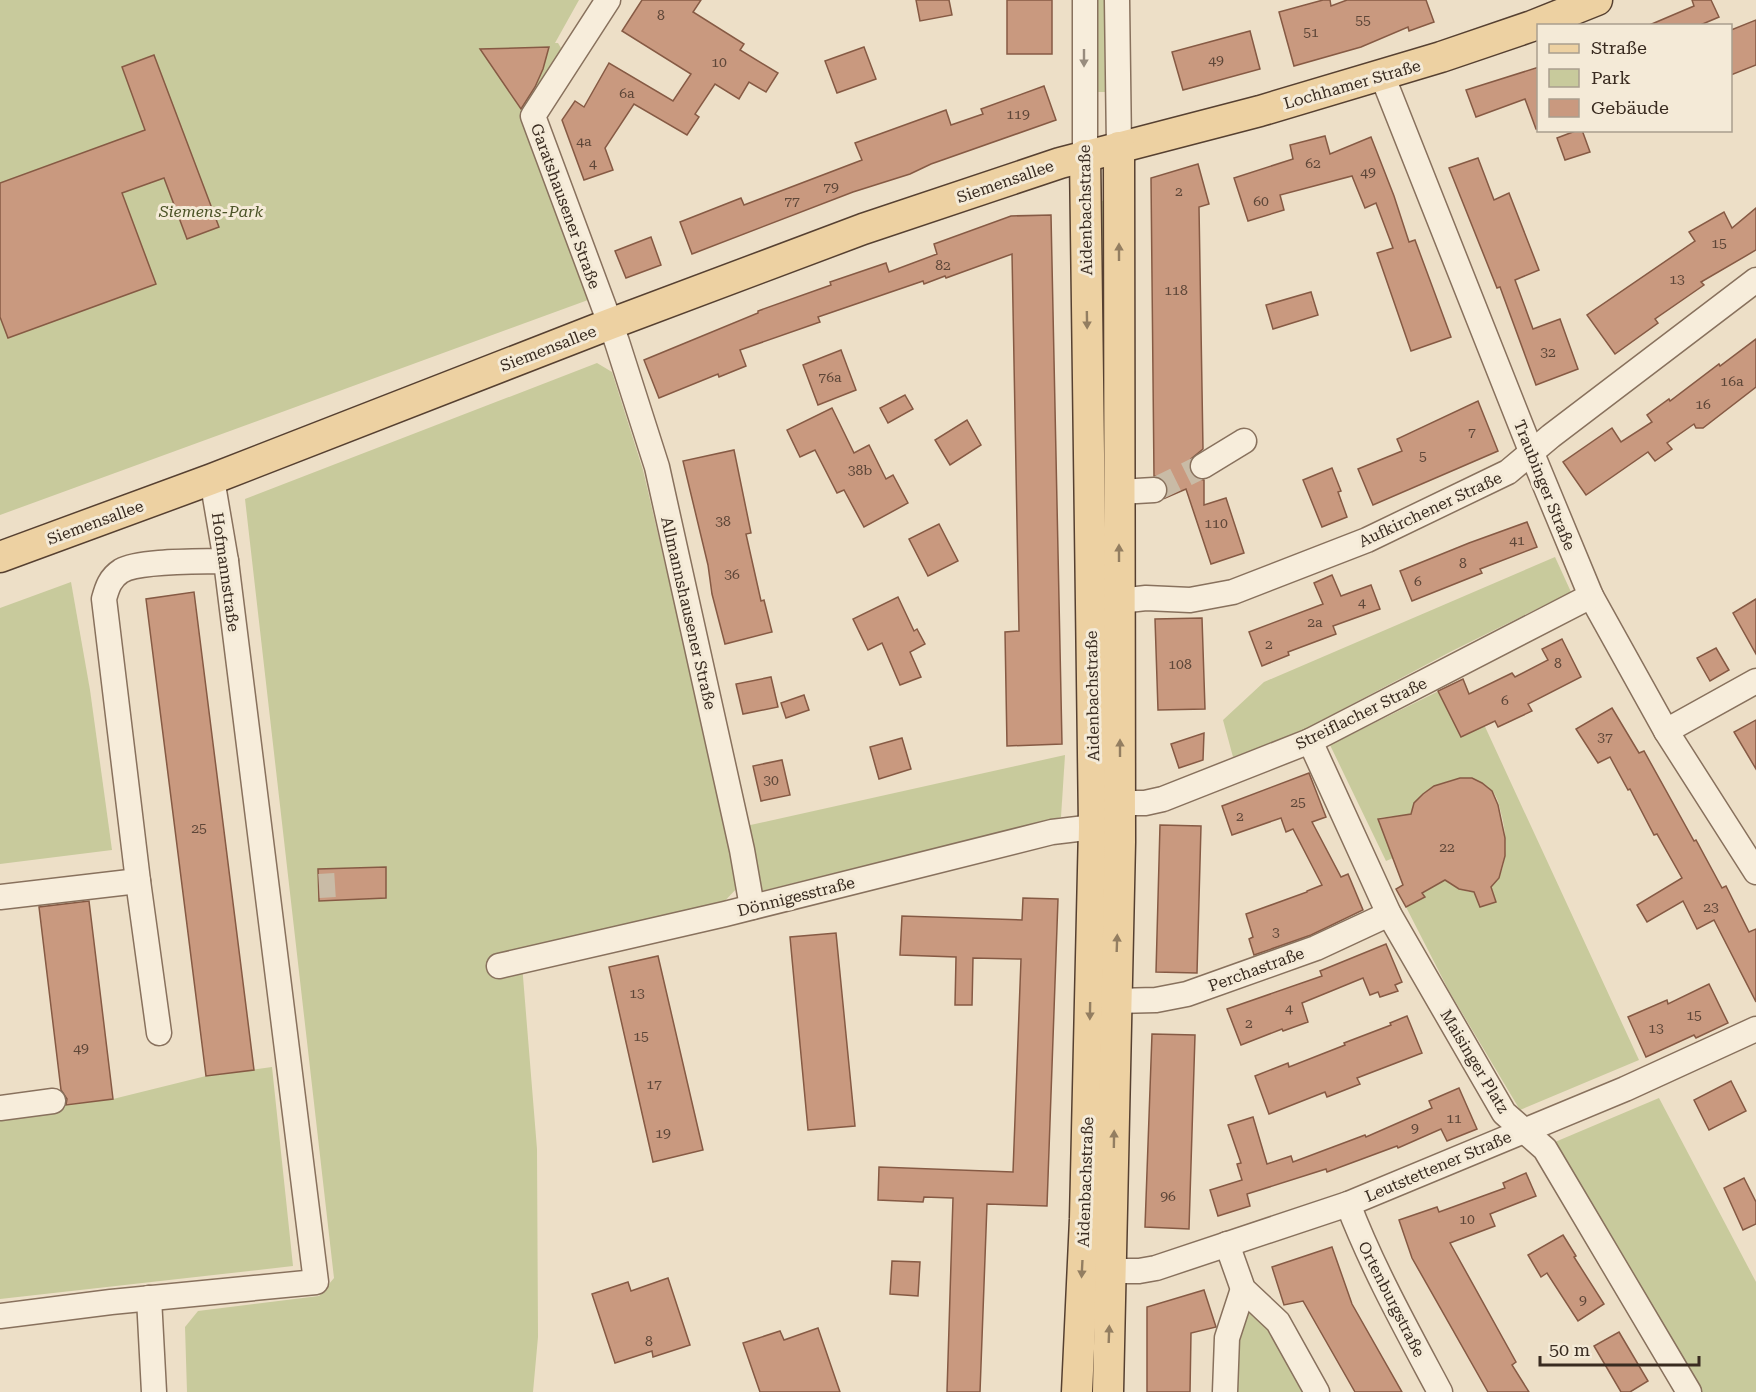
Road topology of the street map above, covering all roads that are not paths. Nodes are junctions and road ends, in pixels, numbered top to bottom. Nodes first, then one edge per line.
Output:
1 (608, 0) edge
2 (1085, 0) edge
3 (1117, 0) edge
4 (1598, 0) edge
5 (1382, 75) junction
6 (1101, 152) junction
7 (1756, 280) edge
8 (610, 324) junction
9 (1244, 441) dead end
10 (1531, 452) junction
11 (1203, 466) tunnel mouth
12 (212, 479) junction
13 (1154, 490) tunnel mouth
14 (1119, 492) junction
15 (0, 557) edge
16 (226, 561) junction
17 (1591, 596) junction
18 (1119, 601) junction
19 (1756, 681) edge
20 (1666, 731) junction
21 (1310, 741) junction
22 (1120, 803) junction
23 (1094, 827) junction
24 (1756, 872) edge
25 (138, 881) junction
26 (0, 897) edge
27 (752, 907) junction
28 (1389, 914) junction
29 (499, 966) dead end
30 (1115, 1001) junction
31 (1756, 1029) edge
32 (159, 1033) dead end
33 (53, 1101) dead end
34 (0, 1107) edge
35 (1524, 1130) junction
36 (1348, 1204) junction
37 (1227, 1244) junction
38 (1111, 1271) junction
39 (1243, 1289) junction
40 (149, 1298) junction
41 (0, 1316) edge
42 (154, 1392) edge
43 (1077, 1392) edge
44 (1107, 1392) edge
45 (1225, 1392) edge
46 (1317, 1392) edge
47 (1440, 1392) edge
48 (1689, 1392) edge

1 - 8 street, Garatshausener Straße
2 -> 6 street, Aidenbachstraße
3 - 6 street, Aidenbachstraße
4 - 5 main road, Lochhamer Straße
5 - 6 main road, Lochhamer Straße
5 - 10 street, Traubinger Straße
6 - 8 main road, Siemensallee
14 -> 6 main road, Aidenbachstraße
6 -> 23 main road, Aidenbachstraße
7 - 10 street, Aufkirchener Straße
8 - 12 main road, Siemensallee
8 - 27 street, Allmannshausener Straße
9 - 11 street
10 - 17 street, Traubinger Straße
10 - 18 street, Aufkirchener Straße
12 - 15 main road, Siemensallee
12 - 16 street, Hofmannstraße
13 - 14 street
18 -> 14 main road, Aidenbachstraße
16 - 25 street
16 - 40 street, Hofmannstraße
17 - 20 street, Traubinger Straße
17 - 21 street, Streiflacher Straße
22 -> 18 main road, Aidenbachstraße
19 - 20 street
20 - 24 street, Traubinger Straße
21 - 22 street, Streiflacher Straße
21 - 28 street, Maisinger Platz
30 -> 22 main road, Aidenbachstraße
23 - 27 street, Dönnigesstraße
23 -> 43 main road, Aidenbachstraße
25 - 26 street
25 - 32 street
27 - 29 street, Dönnigesstraße
28 - 30 street, Perchastraße
28 - 35 street, Maisinger Platz
38 -> 30 main road, Aidenbachstraße
31 - 35 street, Leutstettener Straße
33 - 34 street
35 - 36 street, Leutstettener Straße
35 - 48 street, Maisinger Platz
36 - 37 street, Leutstettener Straße
36 - 47 street, Ortenburgstraße
37 - 38 street, Leutstettener Straße
37 - 39 street
44 -> 38 main road, Aidenbachstraße
39 - 45 street
39 - 46 street
40 - 41 street
40 - 42 street

